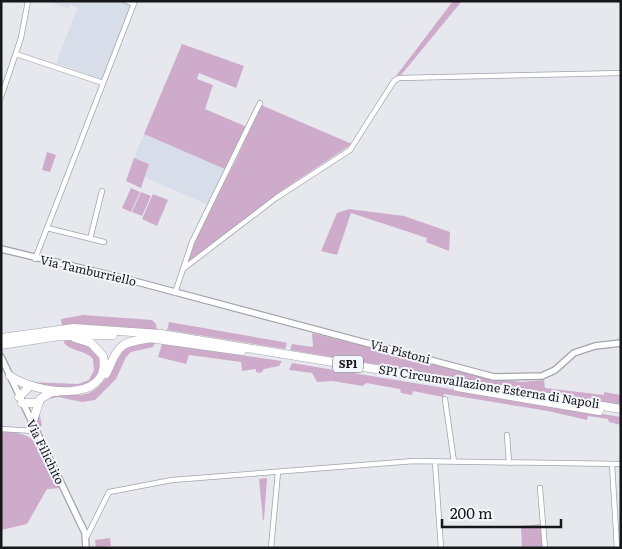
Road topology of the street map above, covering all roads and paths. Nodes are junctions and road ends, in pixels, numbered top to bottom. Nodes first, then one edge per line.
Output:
1 (28, 1) edge
2 (126, 1) edge
3 (134, 3) edge
4 (16, 54) junction
5 (621, 73) edge
6 (103, 83) junction
7 (1, 96) edge
8 (260, 103) dead end
9 (102, 191) dead end
10 (48, 228) junction
11 (90, 239) junction
12 (104, 242) dead end
13 (1, 249) edge
14 (35, 259) junction
15 (183, 269) junction
16 (175, 293) junction
17 (73, 333) junction
18 (1, 338) edge
19 (152, 338) junction
20 (621, 343) edge
21 (1, 345) edge
22 (1, 357) edge
23 (10, 376) junction
24 (29, 387) junction
25 (445, 399) dead end
26 (20, 400) junction
27 (37, 403) junction
28 (621, 409) edge
29 (621, 414) edge
30 (33, 427) junction
31 (1, 429) edge
32 (507, 435) dead end
33 (435, 462) junction
34 (454, 462) junction
35 (509, 463) junction
36 (612, 464) junction
37 (621, 464) edge
38 (278, 472) junction
39 (540, 488) dead end
40 (86, 538) junction
41 (86, 548) edge
42 (271, 548) edge
43 (441, 548) edge
44 (545, 548) edge
45 (617, 548) edge

1 - 4 street
2 - 3 street
3 - 6 street
4 - 6 street
4 - 7 street
5 - 15 street
6 - 10 street
8 - 15 street
9 - 11 street
10 - 11 street
10 - 14 street
11 - 12 street
13 - 14 street, Via Tamburriello
14 - 16 street, Via Tamburriello
15 - 16 street
16 - 20 street, Via Pistoni
17 - 18 highway, SP1 Circumvallazione Esterna di Napoli / SP1
17 - 19 highway, SP1 Circumvallazione Esterna di Napoli / SP1
17 - 21 highway, SP1 Circumvallazione Esterna di Napoli / SP1
17 - 24 highway
17 - 28 highway, SP1 Circumvallazione Esterna di Napoli / SP1
19 - 27 highway
19 - 29 highway, SP1 Circumvallazione Esterna di Napoli / SP1
22 - 23 street, Via Filichito
23 - 24 highway
23 - 26 street, Via Filichito
24 - 26 highway
25 - 34 street
26 - 27 highway
26 - 30 street, Via Filichito
27 - 30 highway
30 - 31 street
30 - 40 street, Via Filichito
32 - 35 street
33 - 34 street
33 - 38 street
33 - 43 street
34 - 35 street
35 - 36 street
36 - 37 street
36 - 45 street
38 - 40 street
38 - 42 street
39 - 44 street
40 - 41 street, Via Filichito

